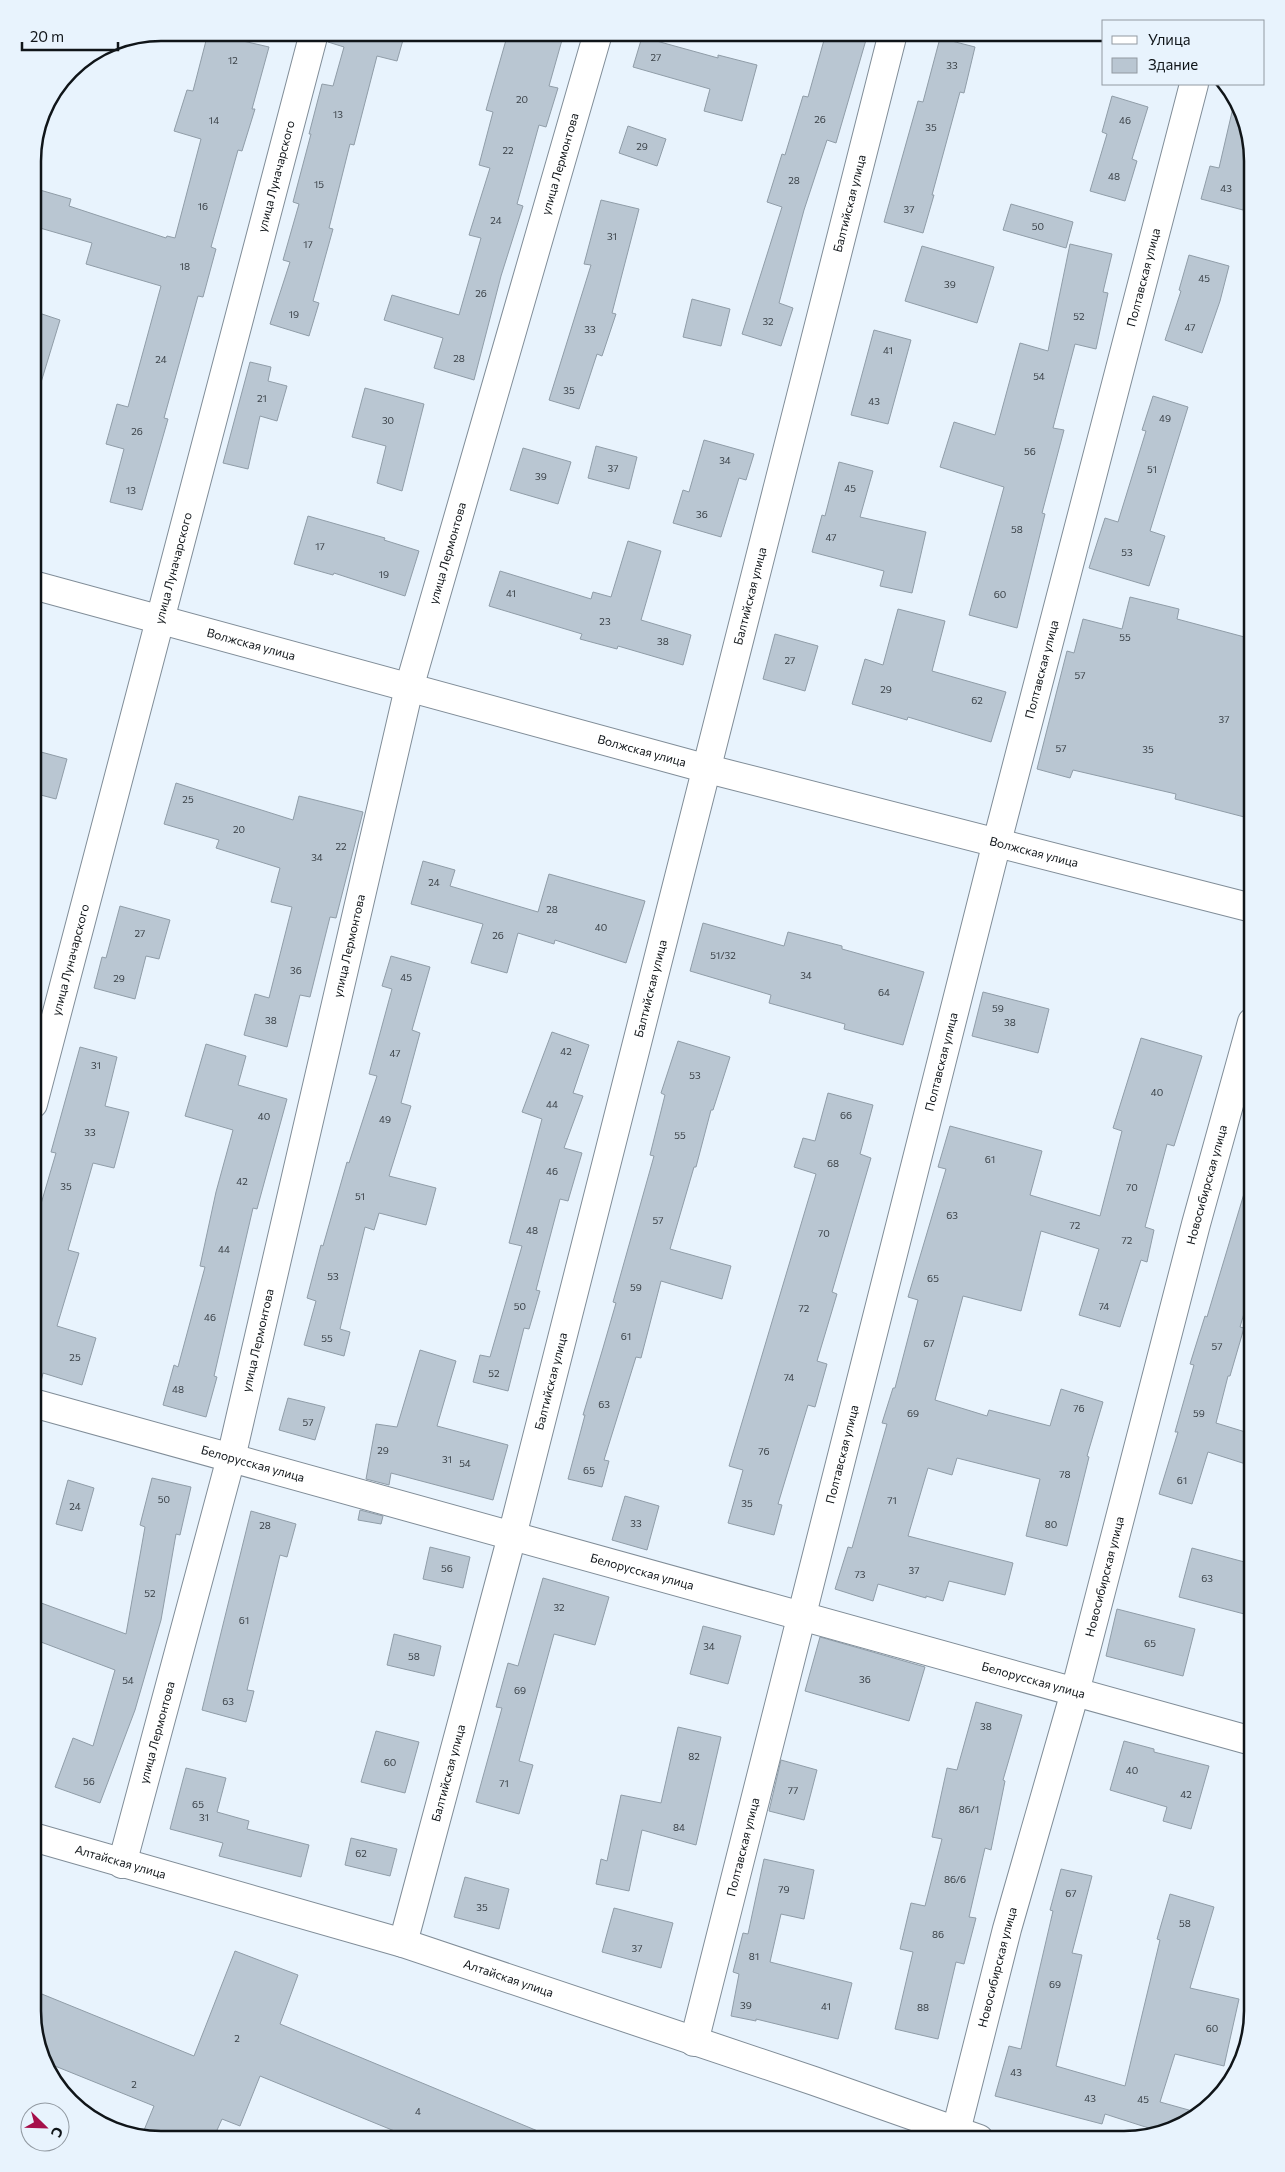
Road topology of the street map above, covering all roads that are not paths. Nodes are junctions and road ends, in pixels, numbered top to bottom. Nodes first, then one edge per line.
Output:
1 (311, 42) edge
2 (595, 42) edge
3 (891, 42) edge
4 (1194, 85) edge
5 (42, 587) edge
6 (160, 620) junction
7 (409, 688) junction
8 (708, 769) junction
9 (997, 842) junction
10 (1244, 906) edge
11 (1244, 1051) edge
12 (42, 1072) edge
13 (41, 1404) edge
14 (231, 1458) junction
15 (512, 1536) junction
16 (802, 1616) junction
17 (1075, 1692) junction
18 (1244, 1739) edge
19 (41, 1840) edge
20 (122, 1864) junction
21 (403, 1943) junction
22 (694, 2042) junction
23 (955, 2131) edge
24 (968, 2131) edge

1 - 6 street, улица Луначарского
2 - 7 street, улица Лермонтова
3 - 8 street, Балтийская улица
4 - 9 street, Полтавская улица
5 - 6 street, Волжская улица
6 - 7 street, Волжская улица
6 - 12 street, улица Луначарского
7 - 8 street, Волжская улица
7 - 14 street, улица Лермонтова
8 - 9 street, Волжская улица
8 - 15 street, Балтийская улица
9 - 10 street, Волжская улица
9 - 16 street, Полтавская улица
11 - 17 street, Новосибирская улица
13 - 14 street, Белорусская улица
14 - 15 street, Белорусская улица
14 - 20 street, улица Лермонтова
15 - 16 street, Белорусская улица
15 - 21 street, Балтийская улица
16 - 17 street, Белорусская улица
16 - 22 street, Полтавская улица
17 - 18 street, Белорусская улица
17 - 24 street, Новосибирская улица
19 - 20 street, Алтайская улица
20 - 21 street, Алтайская улица
21 - 22 street, Алтайская улица
22 - 23 street, Алтайская улица

